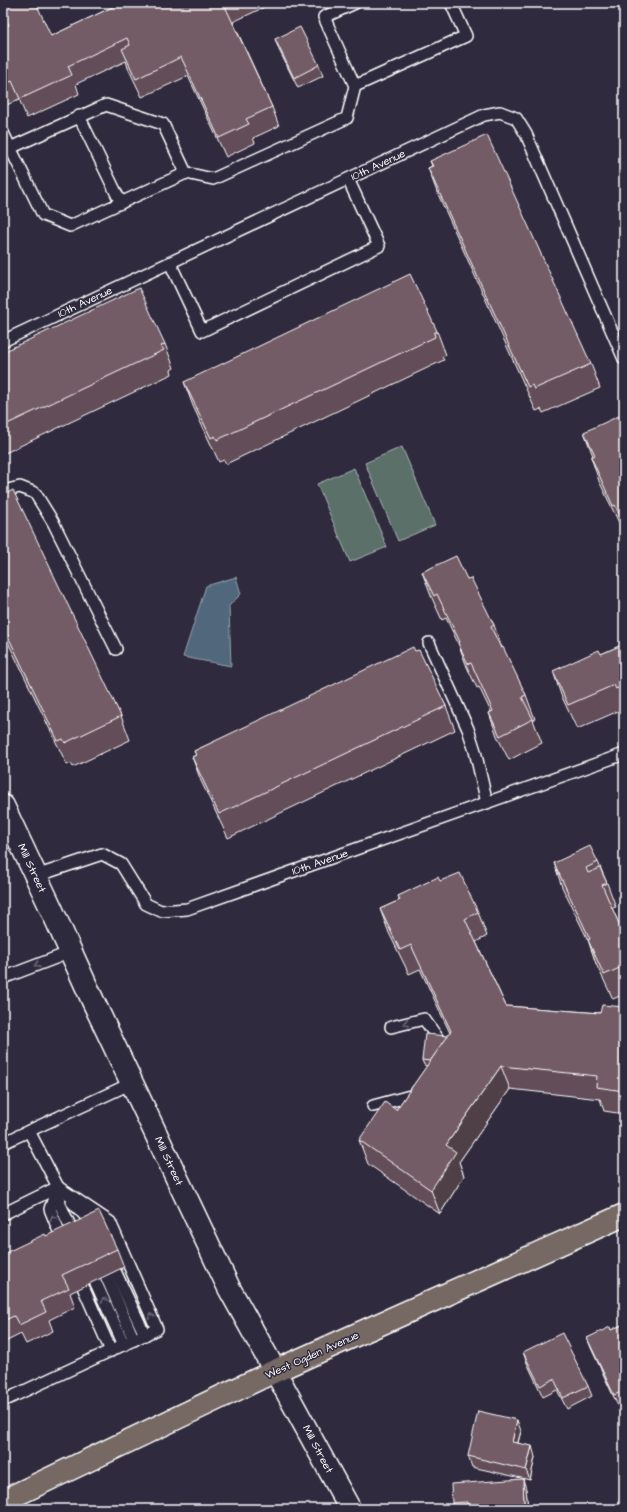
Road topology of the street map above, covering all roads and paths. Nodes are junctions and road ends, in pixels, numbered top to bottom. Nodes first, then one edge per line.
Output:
1 (355, 3) edge
2 (451, 3) edge
3 (356, 86) junction
4 (79, 116) junction
5 (3, 135) edge
6 (10, 148) junction
7 (186, 173) junction
8 (348, 179) junction
9 (121, 203) junction
10 (170, 263) junction
11 (3, 340) edge
12 (624, 359) edge
13 (3, 491) edge
14 (429, 643) dead end
15 (116, 649) dead end
16 (624, 754) edge
17 (487, 803) junction
18 (3, 806) edge
19 (36, 876) junction
20 (71, 952) junction
21 (3, 978) edge
22 (391, 1027) dead end
23 (439, 1040) edge
24 (132, 1083) junction
25 (423, 1084) edge
26 (373, 1106) dead end
27 (29, 1131) junction
28 (3, 1143) edge
29 (58, 1187) junction
30 (3, 1214) edge
31 (624, 1215) edge
32 (86, 1234) edge
33 (98, 1234) edge
34 (78, 1243) edge
35 (66, 1248) edge
36 (110, 1274) edge
37 (95, 1281) edge
38 (83, 1287) dead end
39 (140, 1337) junction
40 (124, 1345) junction
41 (111, 1351) junction
42 (275, 1371) junction
43 (3, 1401) edge
44 (3, 1501) edge
45 (350, 1509) edge

1 - 3 lane
2 - 3 lane
3 - 7 lane
4 - 6 lane
4 - 7 lane
4 - 9 lane
5 - 6 lane
6 - 9 lane
7 - 9 lane
8 - 10 lane, 10th Avenue
8 - 10 lane
8 - 12 lane, 10th Avenue
10 - 11 lane, 10th Avenue
13 - 15 lane
14 - 17 lane
16 - 17 lane, 10th Avenue
17 - 19 lane, 10th Avenue
18 - 19 main road, Mill Street
19 - 20 main road, Mill Street
20 -> 21 lane
20 - 24 main road, Mill Street
23 -> 22 lane
24 - 27 lane
24 - 42 main road, Mill Street
25 - 26 lane
27 - 28 lane
27 - 29 lane
29 - 30 lane
29 - 32 lane
29 - 33 lane
29 - 34 lane
35 -> 29 lane
39 -> 29 lane
31 - 42 main road, West Ogden Avenue
36 - 39 lane
40 -> 37 lane
38 - 41 lane
39 - 40 lane
40 - 41 lane
41 - 43 lane
42 - 44 main road, West Ogden Avenue
42 - 45 street, Mill Street

